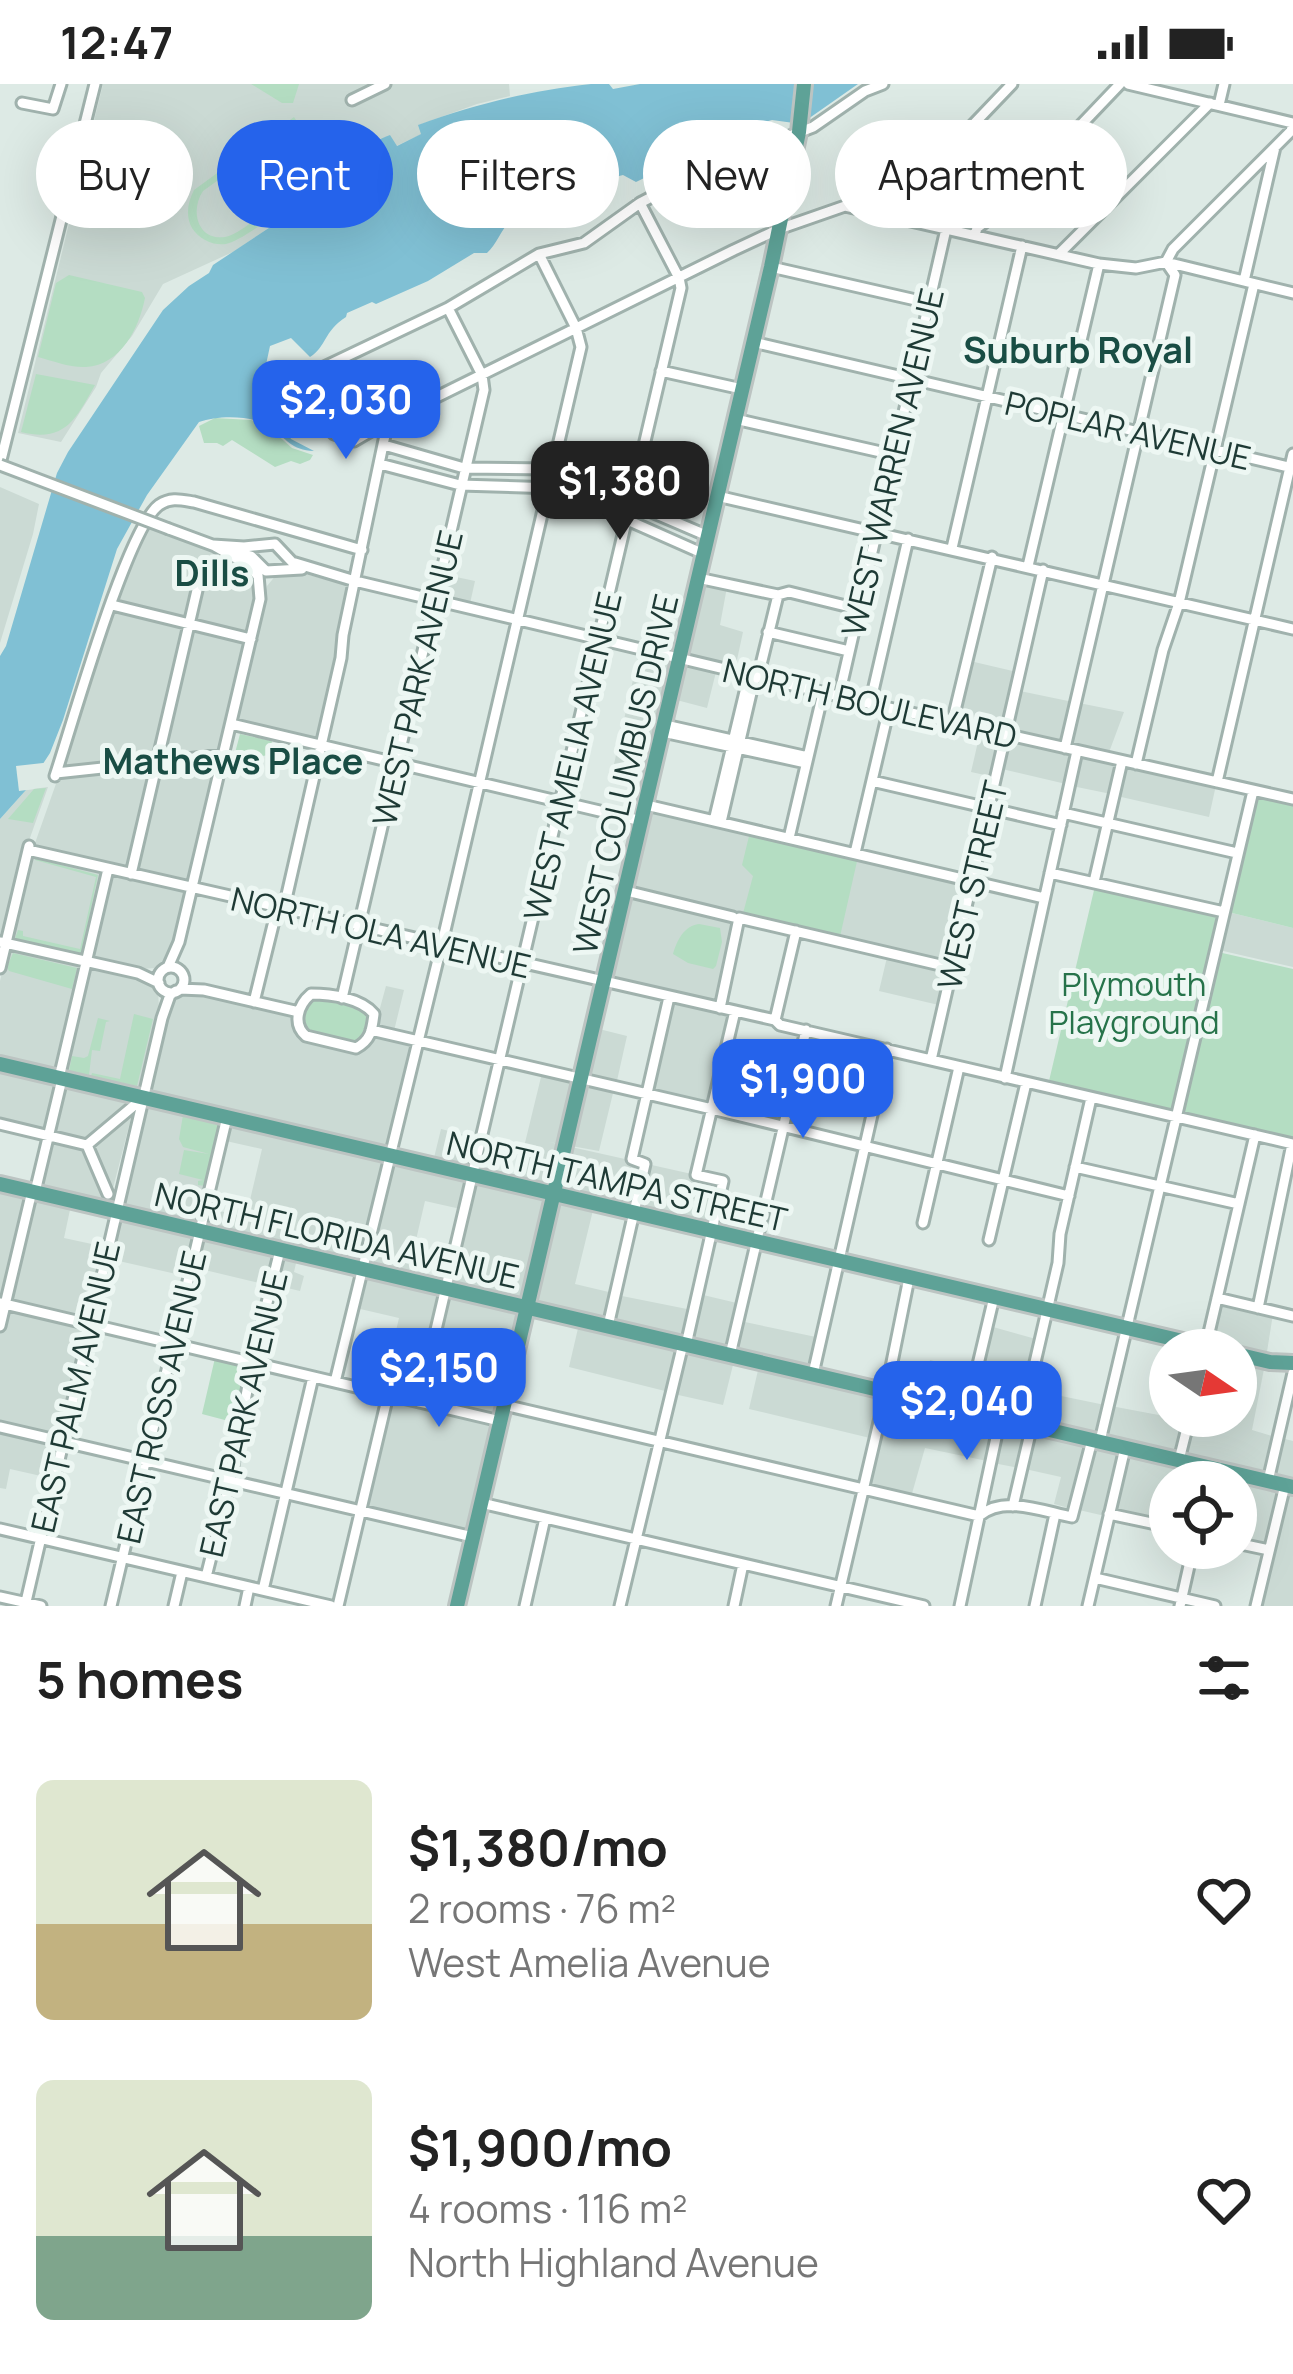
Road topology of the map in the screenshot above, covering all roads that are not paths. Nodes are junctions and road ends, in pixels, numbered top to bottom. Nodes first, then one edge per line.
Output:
1 (61, 84) edge
2 (94, 84) edge
3 (385, 84) edge
4 (804, 84) edge
5 (883, 84) edge
6 (1012, 84) edge
7 (1124, 84) edge
8 (1224, 84) edge
9 (1175, 89) edge
10 (352, 100) dead end
11 (22, 104) dead end
12 (1214, 104) junction
13 (801, 120) edge
14 (978, 120) edge
15 (1293, 123) edge
16 (811, 127) edge
17 (1275, 147) junction
18 (643, 201) edge
19 (640, 203) junction
20 (835, 209) edge
21 (942, 228) edge
22 (779, 229) junction
23 (946, 229) junction
24 (975, 235) junction
25 (1022, 246) junction
26 (539, 254) junction
27 (1059, 254) junction
28 (1166, 262) junction
29 (1099, 264) junction
30 (770, 267) junction
31 (679, 278) junction
32 (1249, 282) junction
33 (1293, 293) edge
34 (929, 303) junction
35 (448, 308) junction
36 (576, 328) junction
37 (753, 342) junction
38 (661, 371) junction
39 (482, 375) junction
40 (911, 381) junction
41 (742, 389) junction
42 (987, 398) junction
43 (1062, 415) junction
44 (735, 418) junction
45 (388, 422) junction
46 (1138, 433) junction
47 (384, 445) junction
48 (1214, 450) junction
49 (1293, 454) edge
50 (894, 455) junction
51 (0, 464) edge
52 (380, 464) junction
53 (1292, 467) edge
54 (464, 468) junction
55 (551, 470) junction
56 (460, 485) junction
57 (547, 487) junction
58 (717, 496) junction
59 (629, 503) junction
60 (626, 521) junction
61 (876, 532) junction
62 (708, 536) junction
63 (908, 539) junction
64 (213, 545) junction
65 (262, 545) junction
66 (952, 548) junction
67 (362, 550) junction
68 (704, 554) junction
69 (284, 557) junction
70 (992, 557) junction
71 (257, 561) junction
72 (1028, 566) junction
73 (309, 569) junction
74 (275, 570) junction
75 (1043, 570) junction
76 (201, 573) dead end
77 (258, 575) junction
78 (698, 578) junction
79 (355, 581) junction
80 (1103, 585) junction
81 (261, 592) junction
82 (778, 595) junction
83 (435, 601) junction
84 (1179, 603) junction
85 (112, 605) junction
86 (858, 609) junction
87 (517, 620) junction
88 (1255, 620) junction
89 (189, 624) junction
90 (1293, 628) edge
91 (768, 632) junction
92 (251, 639) junction
93 (600, 640) junction
94 (849, 651) junction
95 (680, 658) junction
96 (754, 676) junction
97 (820, 692) junction
98 (839, 696) junction
99 (871, 704) junction
100 (889, 708) junction
101 (952, 723) junction
102 (231, 724) junction
103 (664, 729) junction
104 (1006, 735) junction
105 (736, 745) junction
106 (321, 746) junction
107 (1071, 750) junction
108 (223, 755) junction
109 (804, 759) junction
110 (1122, 761) junction
111 (157, 762) junction
112 (397, 764) junction
113 (1136, 764) junction
114 (872, 781) junction
115 (1217, 782) junction
116 (480, 783) junction
117 (1253, 791) junction
118 (1293, 800) edge
119 (562, 802) junction
120 (990, 808) junction
121 (644, 813) junction
122 (1062, 819) junction
123 (717, 822) junction
124 (1108, 823) junction
125 (786, 837) junction
126 (1237, 853) junction
127 (855, 854) junction
128 (108, 869) junction
129 (1050, 872) junction
130 (131, 874) junction
131 (973, 882) junction
132 (1094, 882) junction
133 (192, 888) junction
134 (626, 891) junction
135 (1044, 898) junction
136 (281, 909) junction
137 (1224, 912) junction
138 (736, 917) junction
139 (359, 927) junction
140 (796, 931) junction
141 (179, 941) junction
142 (3, 942) edge
143 (442, 946) junction
144 (86, 962) junction
145 (524, 965) junction
146 (0, 968) edge
147 (953, 968) junction
148 (165, 969) junction
149 (138, 973) junction
150 (180, 982) junction
151 (605, 982) junction
152 (160, 986) junction
153 (669, 997) junction
154 (341, 998) junction
155 (254, 1002) junction
156 (720, 1008) junction
157 (735, 1011) junction
158 (299, 1012) junction
159 (161, 1018) junction
160 (775, 1020) junction
161 (371, 1030) junction
162 (806, 1030) junction
163 (419, 1041) junction
164 (887, 1049) junction
165 (501, 1060) junction
166 (931, 1060) junction
167 (0, 1064) edge
168 (959, 1067) junction
169 (61, 1078) junction
170 (582, 1078) junction
171 (1005, 1078) junction
172 (1026, 1083) junction
173 (646, 1094) junction
174 (142, 1098) junction
175 (1091, 1098) junction
176 (712, 1109) junction
177 (226, 1118) junction
178 (1176, 1118) junction
179 (0, 1124) edge
180 (783, 1126) junction
181 (1255, 1135) junction
182 (49, 1136) junction
183 (1293, 1144) edge
184 (87, 1145) junction
185 (865, 1145) junction
186 (392, 1156) junction
187 (936, 1164) junction
188 (1075, 1167) junction
189 (474, 1176) junction
190 (1003, 1179) junction
191 (0, 1184) edge
192 (1160, 1186) junction
193 (33, 1191) junction
194 (108, 1194) dead end
195 (554, 1194) junction
196 (1069, 1196) junction
197 (1239, 1204) junction
198 (116, 1210) junction
199 (634, 1213) junction
200 (922, 1223) dead end
201 (200, 1231) junction
202 (712, 1231) junction
203 (989, 1240) dead end
204 (756, 1241) junction
205 (280, 1250) junction
206 (838, 1260) junction
207 (363, 1270) junction
208 (909, 1278) junction
209 (447, 1289) junction
210 (994, 1297) junction
211 (1217, 1298) junction
212 (3, 1304) edge
213 (527, 1308) junction
214 (1258, 1308) junction
215 (1048, 1310) junction
216 (1293, 1316) edge
217 (89, 1325) junction
218 (0, 1326) edge
219 (608, 1326) junction
220 (1126, 1328) junction
221 (1213, 1329) edge
222 (1149, 1334) edge
223 (684, 1344) junction
224 (174, 1346) junction
225 (730, 1355) junction
226 (1257, 1359) edge
227 (1293, 1363) edge
228 (252, 1364) junction
229 (1293, 1373) edge
230 (813, 1374) junction
231 (314, 1377) junction
232 (335, 1382) junction
233 (886, 1392) junction
234 (388, 1395) junction
235 (419, 1402) junction
236 (504, 1405) junction
237 (968, 1411) junction
238 (1000, 1418) junction
239 (500, 1421) junction
240 (1026, 1424) junction
241 (0, 1426) edge
242 (1185, 1437) edge
243 (1096, 1440) junction
244 (62, 1441) junction
245 (660, 1442) junction
246 (1125, 1447) junction
247 (1179, 1460) joint
248 (146, 1461) junction
249 (1257, 1480) edge
250 (230, 1481) junction
251 (1268, 1481) junction
252 (1289, 1486) edge
253 (864, 1489) junction
254 (286, 1494) junction
255 (481, 1503) junction
256 (1013, 1506) junction
257 (361, 1511) junction
258 (1054, 1514) junction
259 (1109, 1514) junction
260 (979, 1516) junction
261 (545, 1518) junction
262 (1149, 1523) edge
263 (0, 1528) edge
264 (473, 1537) junction
265 (40, 1538) junction
266 (635, 1538) junction
267 (1257, 1547) edge
268 (1269, 1550) junction
269 (122, 1558) junction
270 (743, 1564) junction
271 (1188, 1569) edge
272 (182, 1572) junction
273 (206, 1577) junction
274 (1095, 1578) junction
275 (840, 1586) junction
276 (249, 1587) junction
277 (263, 1590) junction
278 (0, 1597) edge
279 (1181, 1602) edge
280 (25, 1604) edge
281 (903, 1604) edge
282 (328, 1605) edge
283 (41, 1606) edge
284 (111, 1606) edge
285 (174, 1606) edge
286 (245, 1606) edge
287 (457, 1606) edge
288 (525, 1606) edge
289 (620, 1606) edge
290 (734, 1606) edge
291 (836, 1606) edge
292 (924, 1606) edge
293 (960, 1606) edge
294 (1035, 1606) edge
295 (1088, 1606) edge
296 (1215, 1606) edge
297 (1256, 1606) edge

1 - 11 street
2 - 51 street
3 - 10 street
4 - 13 main road, WEST COLUMBUS DRIVE
5 - 16 street
6 - 14 street
7 - 9 street
7 - 24 street
8 - 12 street
9 - 12 street
12 - 15 street
12 - 27 street
15 - 17 street
17 - 28 street
17 - 32 street
18 - 19 street
19 - 26 street
19 - 31 street
20 - 22 street
21 - 23 street
22 - 30 main road, WEST COLUMBUS DRIVE
22 - 31 street
23 - 24 street
23 - 34 street, WEST WARREN AVENUE
24 - 25 street
25 - 27 street
25 - 42 street
26 - 35 street
26 - 36 street
27 - 29 street
28 - 29 street
28 - 32 street
28 - 46 street
29 - 43 street
30 - 34 street
30 - 37 main road, WEST COLUMBUS DRIVE
31 - 36 street
31 - 38 street, WEST AMELIA AVENUE
32 - 33 street
32 - 48 street
34 - 40 street, WEST WARREN AVENUE
35 - 39 street
35 - 45 street
36 - 39 street
36 - 55 street
37 - 40 street, POPLAR AVENUE
37 - 41 main road, WEST COLUMBUS DRIVE
38 - 41 street
38 - 59 street, WEST AMELIA AVENUE
39 - 45 street
39 - 54 street, WEST PARK AVENUE
40 - 42 street, POPLAR AVENUE
40 - 50 street, WEST WARREN AVENUE
41 - 44 main road, WEST COLUMBUS DRIVE
42 - 43 street, POPLAR AVENUE
42 - 66 street
43 - 46 street, POPLAR AVENUE
43 - 72 street
44 - 50 street
44 - 58 main road, WEST COLUMBUS DRIVE
45 - 47 street
46 - 48 street, POPLAR AVENUE
46 - 80 street
47 - 52 street
47 - 54 street
48 - 53 street, POPLAR AVENUE
48 - 84 street
49 - 53 street
50 - 61 street, WEST WARREN AVENUE
51 - 64 street, bridge
52 - 56 street
52 - 67 street
53 - 88 street
54 - 55 street
54 - 56 street, WEST PARK AVENUE
55 - 57 street
55 - 59 street
56 - 57 street
56 - 83 street, WEST PARK AVENUE
57 - 60 street
57 - 87 street
58 - 61 street
58 - 62 main road, WEST COLUMBUS DRIVE
59 - 60 street, WEST AMELIA AVENUE
59 - 62 street
60 - 68 street
60 - 93 street, WEST AMELIA AVENUE
61 - 63 street
61 - 86 street, WEST WARREN AVENUE
62 - 68 main road, WEST COLUMBUS DRIVE
63 - 66 street
63 - 99 street
64 - 65 street
64 - 71 street
64 - 77 street
65 - 69 street
65 - 71 street
66 - 70 street
67 - 79 street
67 - 85 street
68 - 78 main road, WEST COLUMBUS DRIVE
69 - 73 street, NORTH BOULEVARD
69 - 74 street
70 - 72 street
70 - 101 street
71 - 74 street
71 - 77 street
72 - 75 street
73 - 74 street, NORTH BOULEVARD
73 - 79 street, NORTH BOULEVARD
74 - 81 street
75 - 80 street
75 - 104 street, WEST STREET
76 - 89 street
77 - 81 street
78 - 82 street
78 - 95 main road, WEST COLUMBUS DRIVE
79 - 83 street, NORTH BOULEVARD
79 - 106 street
80 - 84 street
80 - 107 street
81 - 92 street
82 - 86 street
82 - 91 street
83 - 87 street, NORTH BOULEVARD
83 - 112 street, WEST PARK AVENUE
84 - 88 street
84 - 113 street
85 - 89 street
85 - 111 street
86 - 94 street, WEST WARREN AVENUE
87 - 93 street, NORTH BOULEVARD
87 - 116 street
88 - 90 street
88 - 115 street
89 - 92 street
89 - 111 street
91 - 94 street
91 - 96 street
92 - 102 street
93 - 95 street, NORTH BOULEVARD
93 - 119 street, WEST AMELIA AVENUE
94 - 98 street, WEST WARREN AVENUE
95 - 96 street, NORTH BOULEVARD
95 - 103 main road, WEST COLUMBUS DRIVE
96 - 97 street, NORTH BOULEVARD
96 - 105 street
97 - 98 street, NORTH BOULEVARD
97 - 109 street
98 - 99 street, NORTH BOULEVARD
99 - 100 street, NORTH BOULEVARD
100 - 101 street, NORTH BOULEVARD
100 - 114 street
101 - 104 street, NORTH BOULEVARD
102 - 106 street
102 - 108 street
103 - 105 street
103 - 121 main road, WEST COLUMBUS DRIVE
104 - 107 street, NORTH BOULEVARD
104 - 120 street, WEST STREET
105 - 109 street
105 - 123 street
106 - 112 street
106 - 136 street
107 - 110 street, NORTH BOULEVARD
107 - 122 street
108 - 111 street
108 - 133 street
109 - 125 street
110 - 113 street, NORTH BOULEVARD
110 - 124 street
111 - 130 street
112 - 116 street
112 - 139 street, WEST PARK AVENUE
113 - 115 street, NORTH BOULEVARD
114 - 120 street
114 - 127 street
115 - 117 street, NORTH BOULEVARD
116 - 119 street
116 - 143 street
117 - 118 street, NORTH BOULEVARD
117 - 126 street
119 - 121 street
119 - 145 street, WEST AMELIA AVENUE
120 - 122 street
120 - 131 street, WEST STREET
121 - 123 street
121 - 134 main road, WEST COLUMBUS DRIVE
122 - 124 street
122 - 129 street
123 - 125 street
124 - 126 street
124 - 132 street
125 - 127 street
126 - 137 street
127 - 131 street
128 - 130 street, NORTH OLA AVENUE
128 - 142 street, NORTH OLA AVENUE
128 - 144 street
129 - 132 street
129 - 135 street
130 - 133 street, NORTH OLA AVENUE
131 - 135 street
131 - 147 street, WEST STREET
132 - 137 street
133 - 136 street, NORTH OLA AVENUE
133 - 141 street
134 - 138 street
134 - 151 main road, WEST COLUMBUS DRIVE
135 - 171 street
136 - 139 street, NORTH OLA AVENUE
136 - 155 street
137 - 178 street
138 - 140 street
138 - 156 street
139 - 143 street, NORTH OLA AVENUE
139 - 154 street, WEST PARK AVENUE
140 - 147 street
140 - 160 street
141 - 148 street
141 - 150 street
142 - 144 street
142 - 146 street
143 - 145 street, NORTH OLA AVENUE
143 - 163 street
144 - 149 street
144 - 169 street
145 - 151 street, NORTH OLA AVENUE
145 - 165 street, WEST AMELIA AVENUE
147 - 166 street, WEST STREET
148 - 149 street
148 - 150 street
148 - 152 street
149 - 152 street
150 - 152 street
150 - 155 street
150 - 159 street
151 - 153 street, NORTH OLA AVENUE
151 - 170 main road, WEST COLUMBUS DRIVE
152 - 159 street
153 - 156 street, NORTH OLA AVENUE
153 - 173 street
154 - 158 street
154 - 161 street
155 - 158 street
156 - 157 street, NORTH OLA AVENUE
157 - 160 street, NORTH OLA AVENUE
157 - 176 street
158 - 161 street
159 - 174 street, EAST PALM AVENUE
160 - 162 street, NORTH OLA AVENUE
161 - 163 street
162 - 164 street, NORTH OLA AVENUE
162 - 180 street
163 - 165 street
163 - 186 street
164 - 166 street, NORTH OLA AVENUE
164 - 185 street
165 - 170 street
165 - 189 street, WEST AMELIA AVENUE
166 - 168 street, NORTH OLA AVENUE
167 - 169 main road, NORTH TAMPA STREET
168 - 171 street, NORTH OLA AVENUE
168 - 187 street
169 - 174 main road, NORTH TAMPA STREET
169 - 182 street
170 - 173 street
170 - 195 main road, WEST COLUMBUS DRIVE
171 - 172 street, NORTH OLA AVENUE
172 - 175 street, NORTH OLA AVENUE
172 - 190 street
173 - 176 street
173 - 199 street
174 - 177 main road, NORTH TAMPA STREET
174 - 184 street
174 - 198 street, EAST PALM AVENUE
175 - 178 street, NORTH OLA AVENUE
175 - 188 street
176 - 180 street
176 - 202 street
177 - 186 main road, NORTH TAMPA STREET
177 - 201 street, EAST ROSS AVENUE
178 - 181 street, NORTH OLA AVENUE
178 - 192 street
179 - 182 street
180 - 185 street
180 - 204 street
181 - 183 street, NORTH OLA AVENUE
181 - 197 street
182 - 184 street
182 - 193 street
183 - 214 street
184 - 194 street
185 - 187 street
185 - 206 street
186 - 189 main road, NORTH TAMPA STREET
186 - 207 street
187 - 190 street
187 - 200 street
188 - 192 street
188 - 196 street
189 - 195 main road, NORTH TAMPA STREET
189 - 209 street, WEST AMELIA AVENUE
190 - 196 street
190 - 203 street
191 - 193 main road, NORTH FLORIDA AVENUE
192 - 197 street
192 - 220 street
193 - 198 main road, NORTH FLORIDA AVENUE
193 - 212 street
195 - 199 main road, NORTH TAMPA STREET
195 - 213 main road, WEST COLUMBUS DRIVE
196 - 215 street
197 - 211 street
198 - 201 main road, NORTH FLORIDA AVENUE
198 - 217 street, EAST PALM AVENUE
199 - 202 main road, NORTH TAMPA STREET
199 - 219 street
201 - 205 main road, NORTH FLORIDA AVENUE
201 - 224 street, EAST ROSS AVENUE
202 - 204 main road, NORTH TAMPA STREET
202 - 223 street
204 - 206 main road, NORTH TAMPA STREET
204 - 225 street
205 - 207 main road, NORTH FLORIDA AVENUE
205 - 228 street, EAST PARK AVENUE
206 - 208 main road, NORTH TAMPA STREET
206 - 230 street
207 - 209 main road, NORTH FLORIDA AVENUE
207 - 232 street
208 - 210 main road, NORTH TAMPA STREET
208 - 233 street
209 - 213 main road, NORTH FLORIDA AVENUE
209 - 235 street, WEST AMELIA AVENUE
210 - 215 main road, NORTH TAMPA STREET
210 - 237 street
211 - 214 street
211 - 221 street
212 - 217 street
212 - 218 street
213 - 219 main road, NORTH FLORIDA AVENUE
213 - 236 main road, WEST COLUMBUS DRIVE
214 - 216 street
215 - 220 main road, NORTH TAMPA STREET
215 - 240 street
217 - 224 street
217 - 244 street, EAST PALM AVENUE
219 - 223 main road, NORTH FLORIDA AVENUE
220 - 222 main road, NORTH TAMPA STREET
220 - 243 street
223 - 225 main road, NORTH FLORIDA AVENUE
223 - 245 street
224 - 228 street
224 - 248 street, EAST ROSS AVENUE
225 - 230 main road, NORTH FLORIDA AVENUE
226 - 227 main road
228 - 231 street
228 - 250 street, EAST PARK AVENUE
229 - 251 street
230 - 233 main road, NORTH FLORIDA AVENUE
231 - 232 street
231 - 254 street
232 - 234 street
233 - 237 main road, NORTH FLORIDA AVENUE
233 - 253 street
234 - 235 street
234 - 257 street
235 - 239 street
236 - 239 main road, WEST COLUMBUS DRIVE
236 - 245 street
237 - 238 main road, NORTH FLORIDA AVENUE
238 - 240 main road, NORTH FLORIDA AVENUE
238 - 260 street
239 - 255 main road, WEST COLUMBUS DRIVE
240 - 243 main road, NORTH FLORIDA AVENUE
240 - 256 street
241 - 244 street
242 - 247 street
243 - 246 main road, NORTH FLORIDA AVENUE
243 - 258 street
244 - 248 street
244 - 265 street, EAST PALM AVENUE
245 - 253 street
245 - 266 street
246 - 247 main road, NORTH FLORIDA AVENUE
246 - 259 street
248 - 250 street
248 - 269 street, EAST ROSS AVENUE
249 - 251 main road, NORTH FLORIDA AVENUE
250 - 254 street
250 - 273 street, EAST PARK AVENUE
251 - 252 main road, NORTH FLORIDA AVENUE
252 - 268 street
253 - 260 street
253 - 275 street
254 - 257 street
254 - 277 street
255 - 261 street
255 - 264 main road, WEST COLUMBUS DRIVE
256 - 258 street
256 - 260 street
257 - 264 street
257 - 282 street
258 - 294 street
259 - 262 street
259 - 274 street
260 - 293 street
261 - 266 street
261 - 288 street
263 - 265 street
264 - 287 main road, WEST COLUMBUS DRIVE
265 - 269 street
265 - 280 street, EAST PALM AVENUE
266 - 270 street
266 - 289 street
267 - 268 street
268 - 297 street
269 - 272 street
269 - 284 street, EAST ROSS AVENUE
270 - 275 street
270 - 290 street
271 - 279 street
272 - 273 street
272 - 285 street, EAST PARK AVENUE
273 - 276 street
274 - 279 street
274 - 295 street
275 - 281 street
275 - 291 street
276 - 277 street
276 - 286 street
277 - 282 street
278 - 280 street
279 - 296 street
280 - 283 street
281 - 292 street

